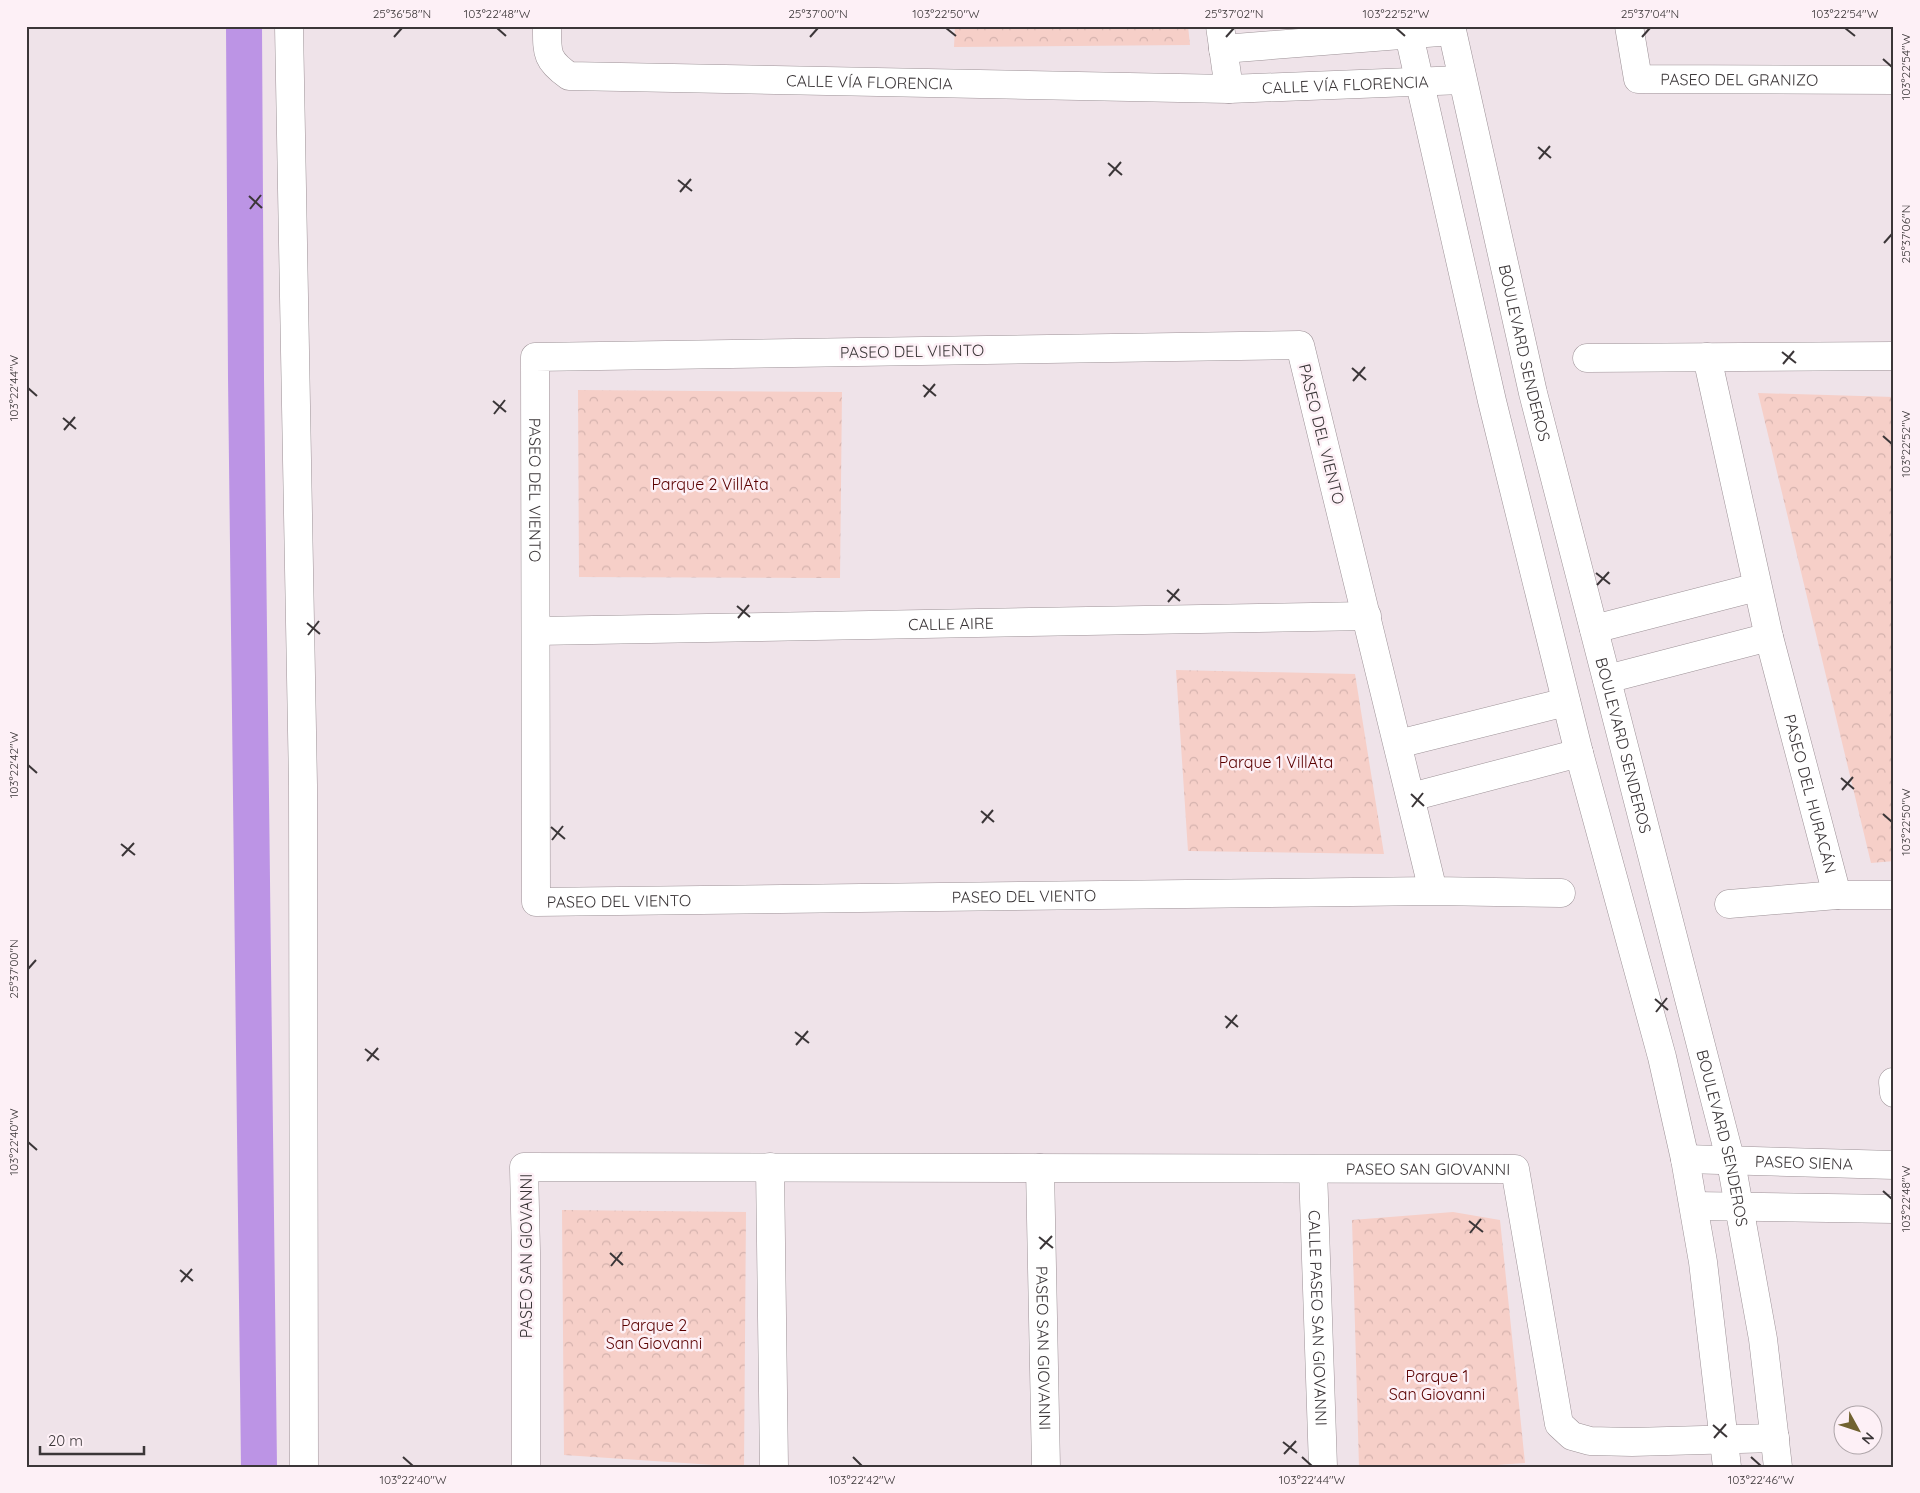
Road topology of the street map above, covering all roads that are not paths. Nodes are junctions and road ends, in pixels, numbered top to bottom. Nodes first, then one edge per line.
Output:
1 (289, 26) edge
2 (547, 26) edge
3 (1629, 26) edge
4 (1451, 28) edge
5 (1407, 31) edge
6 (1222, 38) edge
7 (1462, 80) junction
8 (1894, 80) edge
9 (1418, 82) junction
10 (1229, 89) junction
11 (1894, 356) edge
12 (1707, 357) junction
13 (1587, 358) dead end
14 (1533, 393) junction
15 (1492, 401) junction
16 (1757, 587) junction
17 (1367, 616) junction
18 (1594, 629) junction
19 (536, 631) junction
20 (1769, 637) junction
21 (1607, 679) junction
22 (1566, 702) junction
23 (1398, 744) junction
24 (1579, 753) junction
25 (1411, 797) junction
26 (1653, 855) junction
27 (1611, 866) junction
28 (1433, 891) junction
29 (1561, 894) dead end
30 (1837, 895) junction
31 (1894, 895) edge
32 (1728, 904) dead end
33 (1685, 1159) junction
34 (1730, 1162) junction
35 (1894, 1166) edge
36 (770, 1168) junction
37 (1040, 1168) junction
38 (1313, 1169) junction
39 (1694, 1206) junction
40 (1739, 1206) junction
41 (1894, 1209) edge
42 (1775, 1438) junction
43 (1725, 1440) junction
44 (304, 1467) edge
45 (526, 1467) edge
46 (774, 1467) edge
47 (1046, 1467) edge
48 (1323, 1467) edge
49 (1727, 1467) edge
50 (1778, 1467) edge

1 - 44 street
2 - 10 street, CALLE VÍA FLORENCIA
3 - 8 street, PASEO DEL GRANIZO
4 - 5 street
4 - 7 street, BOULEVARD SENDEROS
5 - 6 street
5 - 9 street
6 - 10 street
7 - 9 street, CALLE VÍA FLORENCIA
7 - 14 street, BOULEVARD SENDEROS
9 - 10 street, CALLE VÍA FLORENCIA
9 - 15 street
11 - 12 street
12 - 13 street
12 - 16 street, PASEO DEL HURACÁN
14 - 15 street
14 - 18 street, BOULEVARD SENDEROS
15 - 22 street
16 - 18 street
16 - 20 street, PASEO DEL HURACÁN
17 - 19 street, CALLE AIRE
17 - 19 street, PASEO DEL VIENTO
17 - 23 street, PASEO DEL VIENTO
18 - 21 street, BOULEVARD SENDEROS
19 - 28 street, PASEO DEL VIENTO
20 - 21 street
20 - 30 street, PASEO DEL HURACÁN
21 - 26 street, BOULEVARD SENDEROS
22 - 23 street
22 - 24 street
23 - 25 street, PASEO DEL VIENTO
24 - 25 street
24 - 27 street
25 - 28 street, PASEO DEL VIENTO
26 - 27 street
26 - 34 street, BOULEVARD SENDEROS
27 - 33 street
28 - 29 street, PASEO DEL VIENTO
30 - 31 street, PASEO DEL HURACÁN
30 - 32 street
33 - 34 street, PASEO SIENA
33 - 39 street
34 - 35 street, PASEO SIENA
34 - 40 street, BOULEVARD SENDEROS
36 - 37 street, PASEO SAN GIOVANNI
36 - 45 street, PASEO SAN GIOVANNI
36 - 46 street
37 - 38 street, PASEO SAN GIOVANNI
37 - 47 street, PASEO SAN GIOVANNI
38 - 43 street, PASEO SAN GIOVANNI
38 - 48 street, CALLE PASEO SAN GIOVANNI
39 - 40 street
39 - 43 street
40 - 41 street
40 - 42 street, BOULEVARD SENDEROS
42 - 43 street, PASEO SAN GIOVANNI
42 - 50 street, BOULEVARD SENDEROS
43 - 49 street

